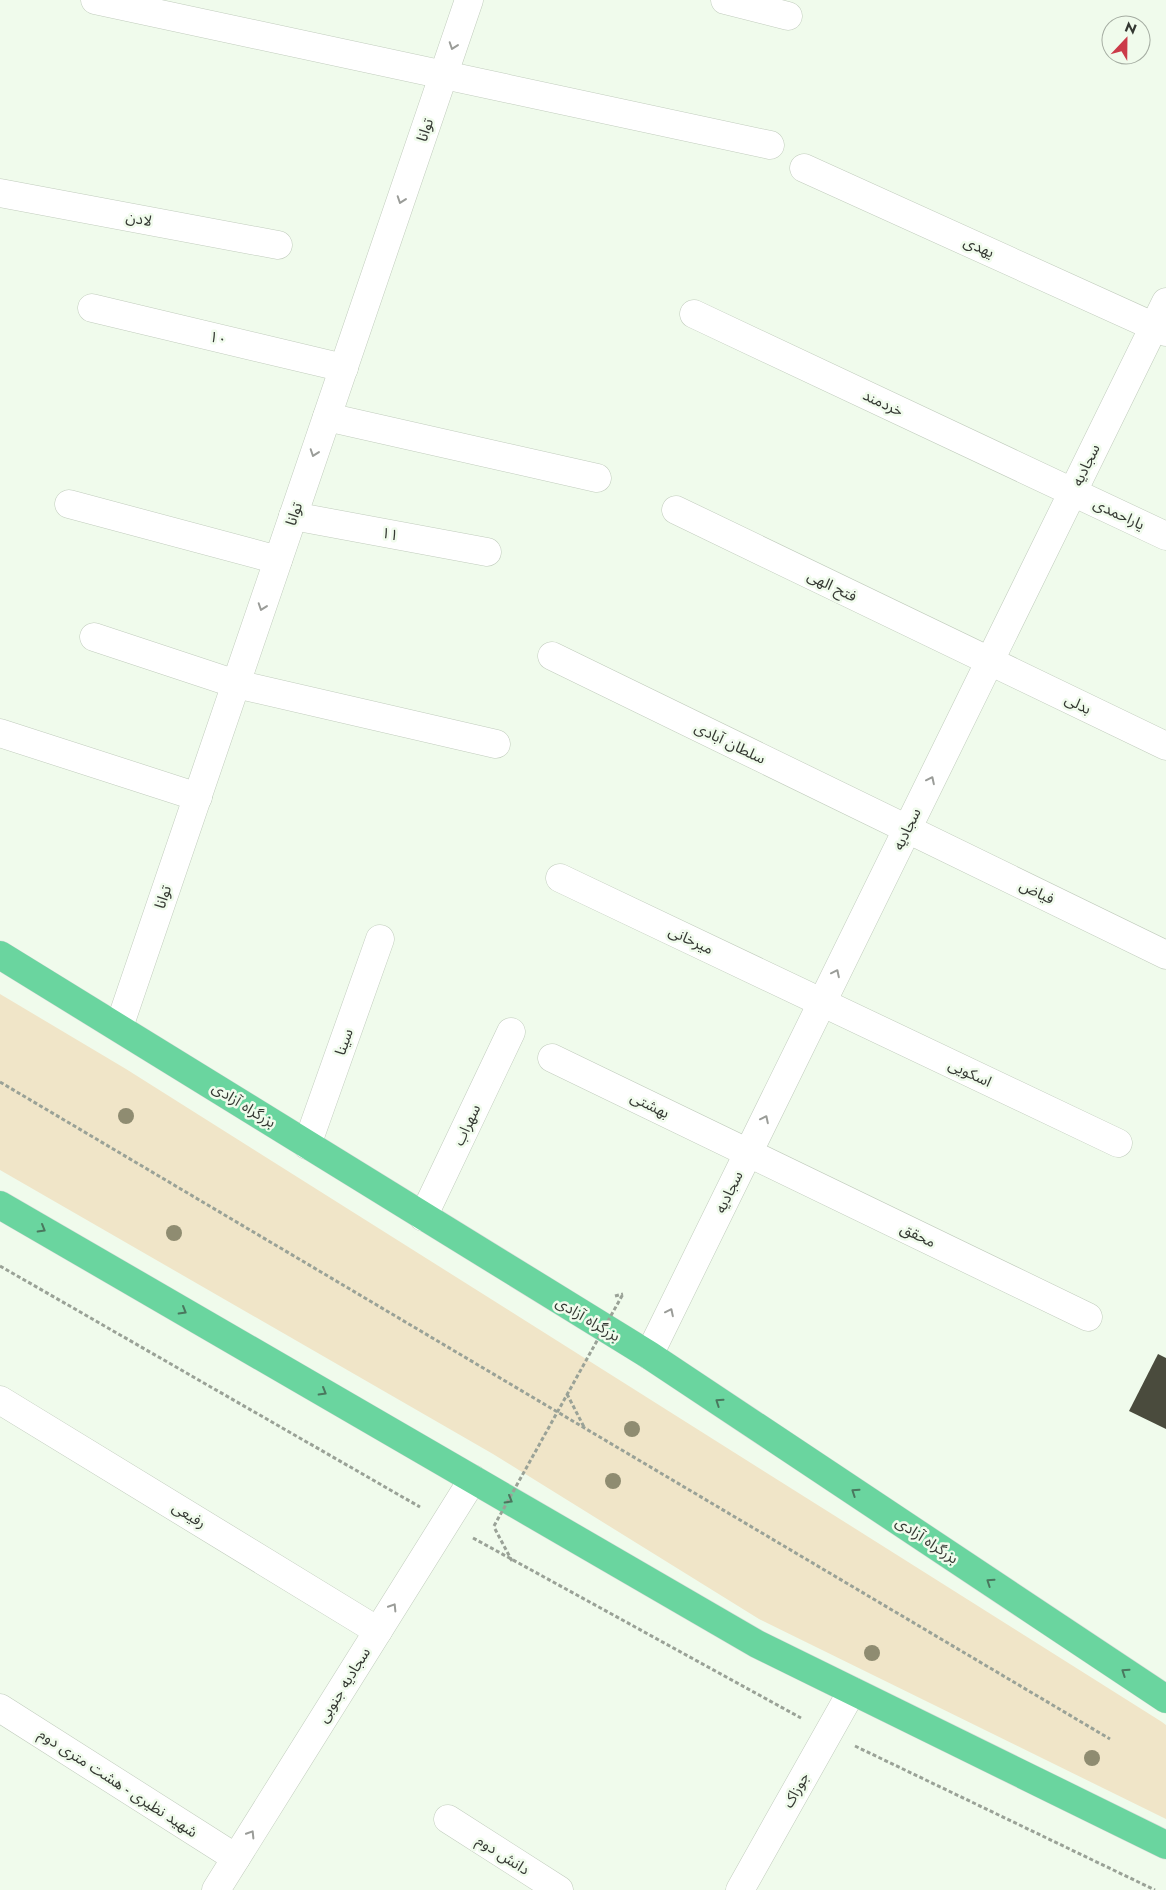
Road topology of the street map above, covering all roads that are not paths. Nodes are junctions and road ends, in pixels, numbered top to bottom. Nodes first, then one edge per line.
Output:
1 (95, 0) edge
2 (469, 0) edge
3 (725, 0) edge
4 (788, 16) dead end
5 (444, 74) junction
6 (770, 145) dead end
7 (804, 168) dead end
8 (0, 193) edge
9 (278, 245) dead end
10 (1166, 302) edge
11 (92, 308) dead end
12 (694, 314) dead end
13 (1160, 330) edge
14 (344, 368) junction
15 (327, 417) junction
16 (597, 478) dead end
17 (1073, 492) junction
18 (69, 504) dead end
19 (676, 510) dead end
20 (293, 516) junction
21 (1166, 536) edge
22 (487, 552) dead end
23 (278, 560) junction
24 (94, 637) dead end
25 (552, 656) dead end
26 (989, 662) junction
27 (236, 684) junction
28 (0, 733) edge
29 (496, 744) dead end
30 (1166, 746) edge
31 (198, 797) junction
32 (907, 829) junction
33 (560, 878) dead end
34 (380, 939) dead end
35 (0, 955) edge
36 (1166, 955) edge
37 (822, 1002) junction
38 (119, 1028) junction
39 (511, 1032) dead end
40 (552, 1058) dead end
41 (1118, 1143) dead end
42 (307, 1145) junction
43 (748, 1152) junction
44 (0, 1205) edge
45 (423, 1217) junction
46 (1088, 1317) dead end
47 (649, 1355) junction
48 (0, 1400) edge
49 (473, 1479) junction
50 (378, 1631) junction
51 (852, 1691) junction
52 (1166, 1698) edge
53 (0, 1708) edge
54 (448, 1819) dead end
55 (1166, 1845) edge
56 (236, 1858) junction
57 (216, 1890) edge
58 (559, 1890) edge
59 (740, 1890) edge

1 - 5 street
2 -> 5 street, توانا
3 - 4 street
5 - 6 street
5 -> 14 street, توانا
7 - 13 street, یهدی
8 - 9 street, لادن
10 - 13 street, سجادیه
11 - 14 street, ۱۰
12 - 17 street, خردمند
13 - 17 street, سجادیه
14 - 15 street, توانا
15 - 16 street
15 -> 20 street, توانا
17 - 21 street, یاراحمدی
17 - 26 street, سجادیه
18 - 23 street
19 - 26 street, فتح الهی
20 - 22 street, ۱۱
20 - 23 street, توانا
23 -> 27 street, توانا
24 - 27 street
25 - 32 street, سلطان آبادی
26 - 30 street, بدلی
32 -> 26 street, سجادیه
27 - 29 street
27 - 31 street, توانا
28 - 31 street
31 - 38 street, توانا
32 - 36 street, فیاض
37 -> 32 street, سجادیه
33 - 37 street, میرخانی
34 - 42 street, سینا
35 - 38 highway, بزرگراه آزادی
37 - 41 street, اسکویی
43 -> 37 street, سجادیه
38 - 42 highway, بزرگراه آزادی
39 - 45 street, سهراب
40 - 43 street, بهشتی
42 - 45 highway, بزرگراه آزادی
43 - 46 street, محقق
47 -> 43 street, سجادیه
44 -> 49 highway
45 - 47 highway, بزرگراه آزادی
52 -> 47 highway, بزرگراه آزادی
48 - 50 street, رفیعی
50 -> 49 street, سجادیه جنوبی
49 -> 51 highway
56 -> 50 street, سجادیه جنوبی
51 - 55 highway
51 - 59 street, جوزاک
53 - 56 street, شهید نظیری - هشت متری دوم
54 - 58 street, دانش دوم
56 - 57 street, سجادیه جنوبی

